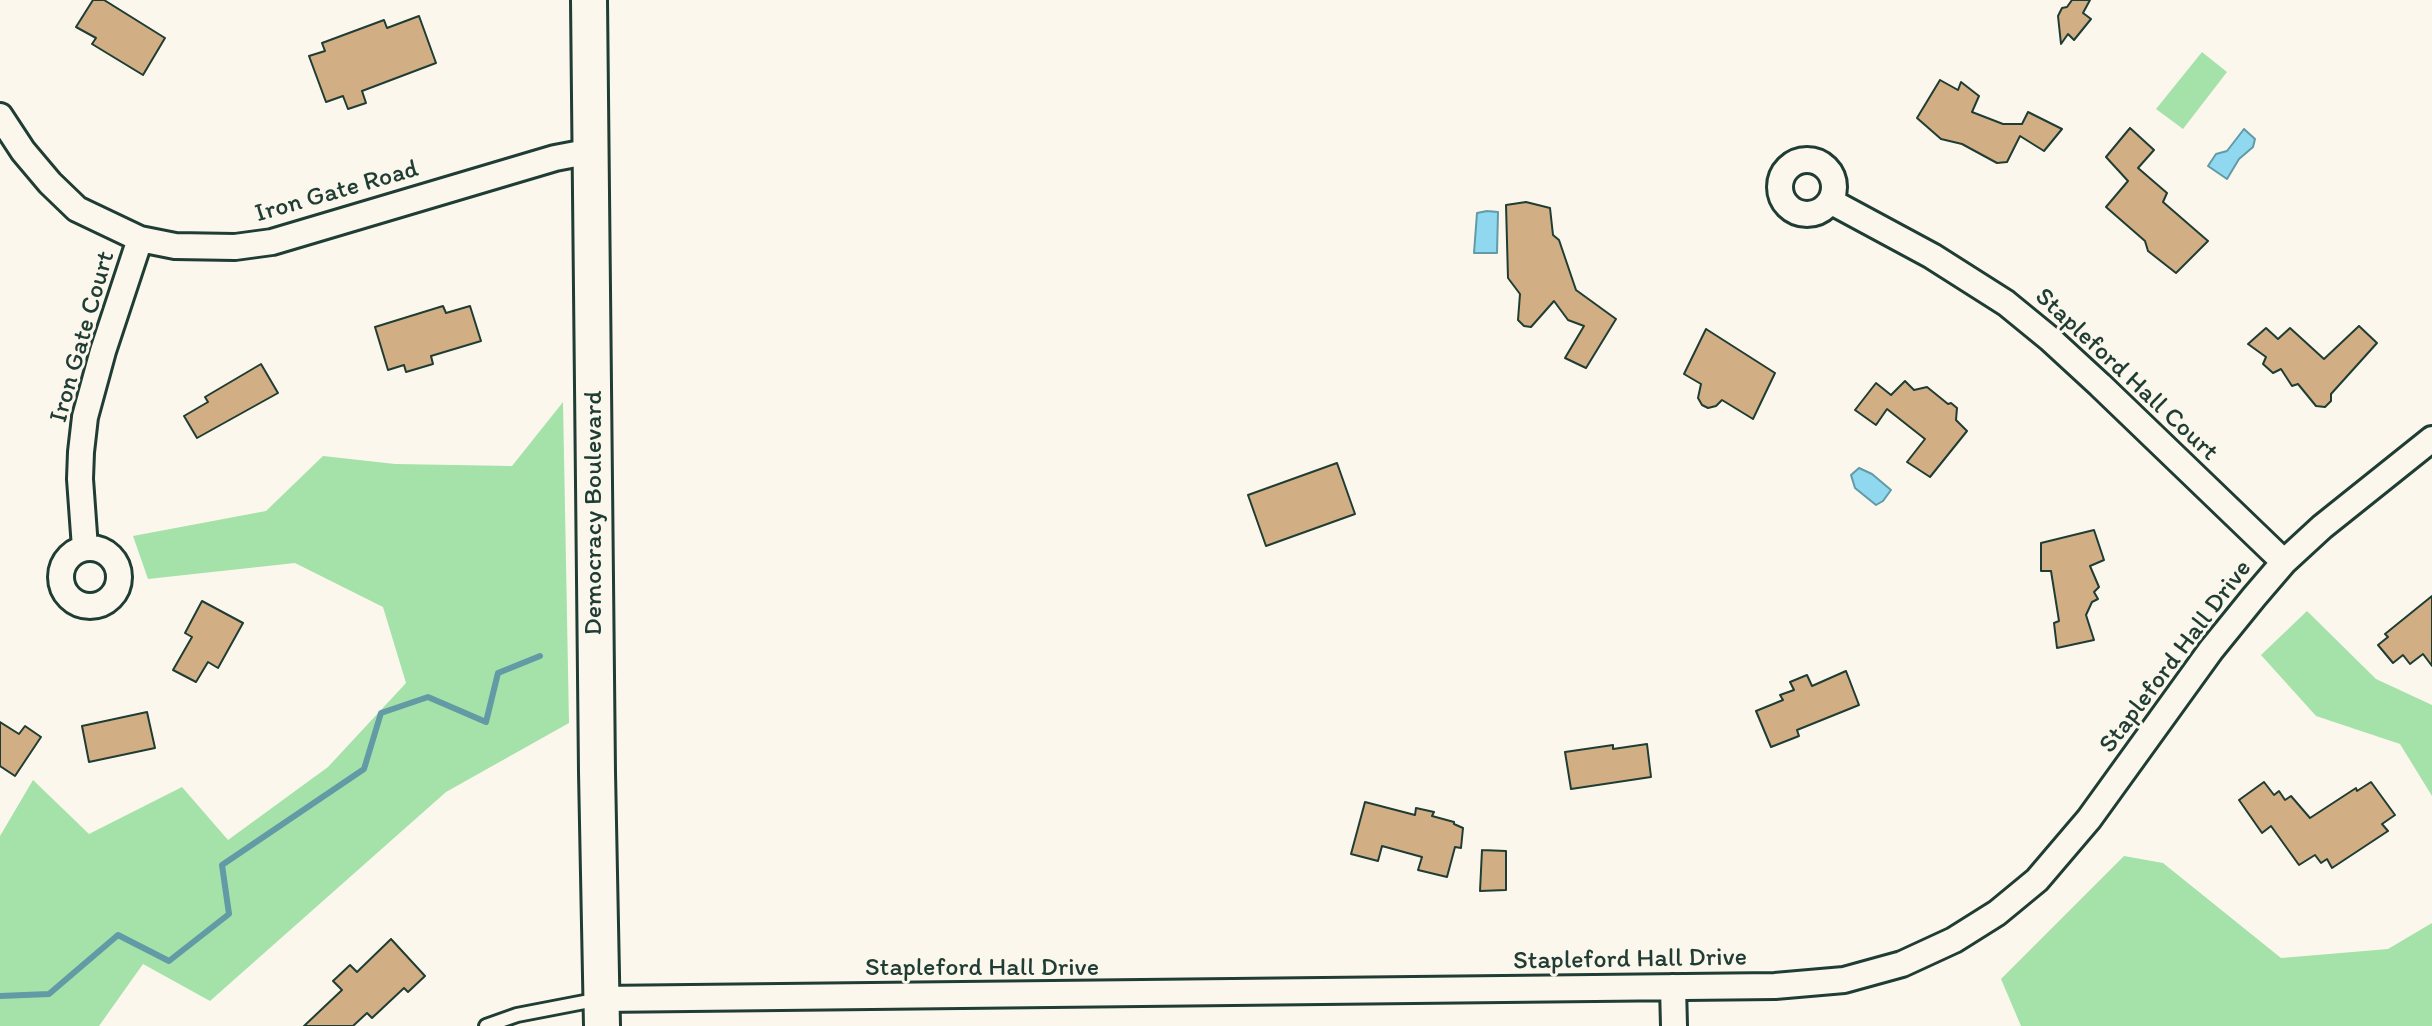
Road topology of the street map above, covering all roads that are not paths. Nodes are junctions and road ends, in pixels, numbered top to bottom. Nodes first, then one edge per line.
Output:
1 (589, 0) edge
2 (0, 116) edge
3 (592, 151) junction
4 (1830, 201) dead end
5 (140, 239) junction
6 (2432, 439) edge
7 (85, 548) dead end
8 (2284, 562) junction
9 (1673, 987) junction
10 (601, 1012) edge
11 (486, 1026) edge
12 (1674, 1026) edge

1 - 3 main road, Democracy Boulevard
2 - 5 street, Iron Gate Road
3 - 5 street, Iron Gate Road
3 - 10 main road, Democracy Boulevard
4 - 8 street, Stapleford Hall Court
5 - 7 street, Iron Gate Court
6 - 8 street, Stapleford Hall Drive
8 - 9 street, Stapleford Hall Drive
9 - 10 street, Stapleford Hall Drive
9 - 12 street
10 - 11 lane

